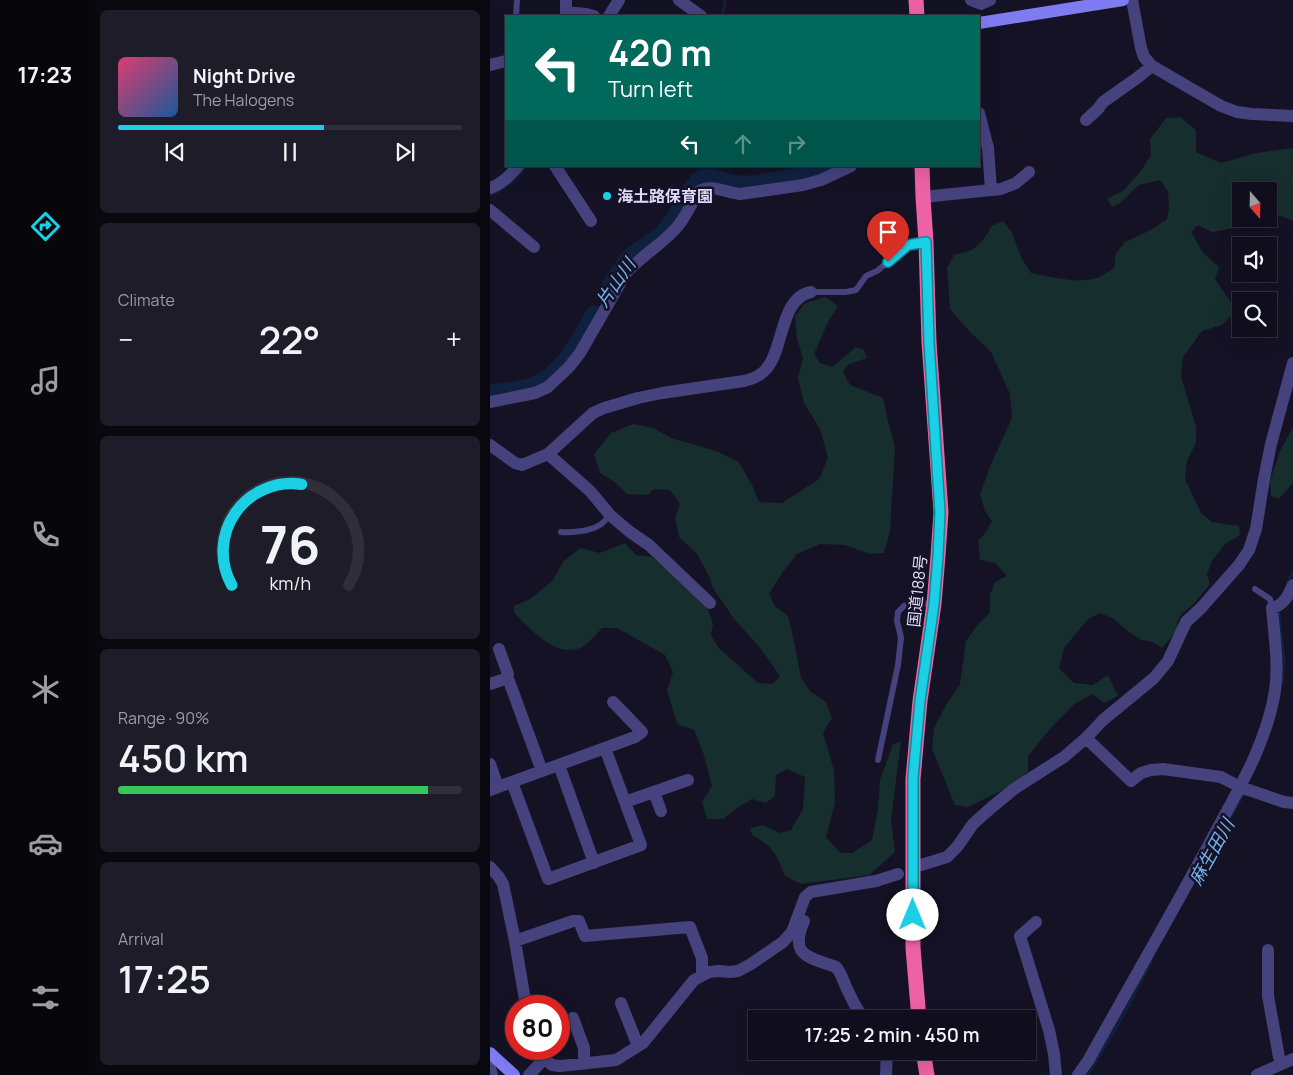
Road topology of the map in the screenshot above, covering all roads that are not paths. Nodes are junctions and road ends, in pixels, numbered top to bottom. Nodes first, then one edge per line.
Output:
1 (517, 0) edge
2 (566, 0) edge
3 (619, 0) edge
4 (679, 0) edge
5 (916, 0) edge
6 (971, 0) edge
7 (990, 0) edge
8 (1123, 0) edge
9 (1132, 0) edge
10 (516, 15) edge
11 (590, 15) edge
12 (610, 15) edge
13 (700, 15) edge
14 (917, 15) edge
15 (980, 23) edge
16 (505, 60) edge
17 (490, 65) edge
18 (1152, 66) junction
19 (1293, 116) edge
20 (980, 117) edge
21 (1086, 120) dead end
22 (517, 167) edge
23 (556, 167) edge
24 (849, 167) edge
25 (922, 167) edge
26 (1029, 172) dead end
27 (490, 188) edge
28 (992, 190) junction
29 (923, 197) junction
30 (490, 210) edge
31 (591, 221) dead end
32 (926, 242) junction
33 (534, 247) dead end
34 (811, 292) joint
35 (1293, 364) edge
36 (491, 401) edge
37 (490, 446) edge
38 (548, 454) junction
39 (610, 515) junction
40 (561, 532) dead end
41 (1293, 585) edge
42 (1255, 589) dead end
43 (710, 603) dead end
44 (934, 604) junction
45 (1272, 608) junction
46 (499, 649) dead end
47 (507, 680) junction
48 (490, 684) edge
49 (613, 702) dead end
50 (1086, 738) junction
51 (605, 748) junction
52 (878, 760) dead end
53 (490, 764) edge
54 (559, 765) junction
55 (542, 772) junction
56 (688, 780) dead end
57 (512, 782) junction
58 (1240, 786) junction
59 (494, 789) edge
60 (654, 792) junction
61 (625, 802) junction
62 (1293, 802) edge
63 (661, 811) dead end
64 (594, 863) junction
65 (921, 865) dead end
66 (490, 867) edge
67 (898, 874) dead end
68 (817, 891) junction
69 (1036, 922) dead end
70 (515, 941) junction
71 (1268, 950) dead end
72 (702, 975) junction
73 (524, 995) edge
74 (621, 1003) dead end
75 (858, 1010) edge
76 (918, 1010) edge
77 (573, 1018) dead end
78 (638, 1046) junction
79 (490, 1053) edge
80 (541, 1060) edge
81 (549, 1060) edge
82 (887, 1060) edge
83 (924, 1060) edge
84 (1287, 1061) edge
85 (584, 1064) junction
86 (490, 1068) edge
87 (492, 1075) edge
88 (514, 1075) edge
89 (529, 1075) edge
90 (886, 1075) edge
91 (927, 1075) edge
92 (1056, 1075) edge
93 (1078, 1075) edge
94 (1257, 1075) edge

1 - 10 lane
2 - 11 street
3 - 12 street
4 - 13 street
5 - 14 highway
6 - 7 street
8 - 15 main road
9 - 18 street
16 - 17 street
18 - 19 street
18 - 21 street
20 - 28 street
22 - 27 street
23 - 31 street
24 - 36 street
25 - 29 highway, 国道188号
26 - 28 street
28 - 29 street
29 - 32 highway, 国道188号
30 - 33 street
32 - 34 lane
32 - 44 highway, 国道188号
34 - 38 street
35 - 50 street
37 - 38 street
38 - 39 street
39 - 40 lane
39 - 43 street
41 - 45 street
42 - 45 lane
44 - 52 lane
44 - 76 highway, 国道188号
45 - 58 street
46 - 47 street
47 - 48 street
47 - 55 street
49 - 51 street
50 - 58 street
50 - 65 street
51 - 54 street
51 - 61 street
53 - 59 street
54 - 55 street
54 - 64 street
55 - 57 street
56 - 60 street
57 - 59 street
57 - 64 street
58 - 62 street
58 - 93 street
60 - 61 street
60 - 63 street
61 - 64 street
66 - 70 street
67 - 68 street
68 - 72 street
68 - 75 street
69 - 92 street
70 - 72 street
70 - 73 street
71 - 84 street
72 - 78 street
74 - 78 street
77 - 85 street
78 - 85 street
79 - 88 main road
80 - 89 street
81 - 85 street
82 - 90 street
83 - 91 highway
84 - 94 street
86 - 87 street

